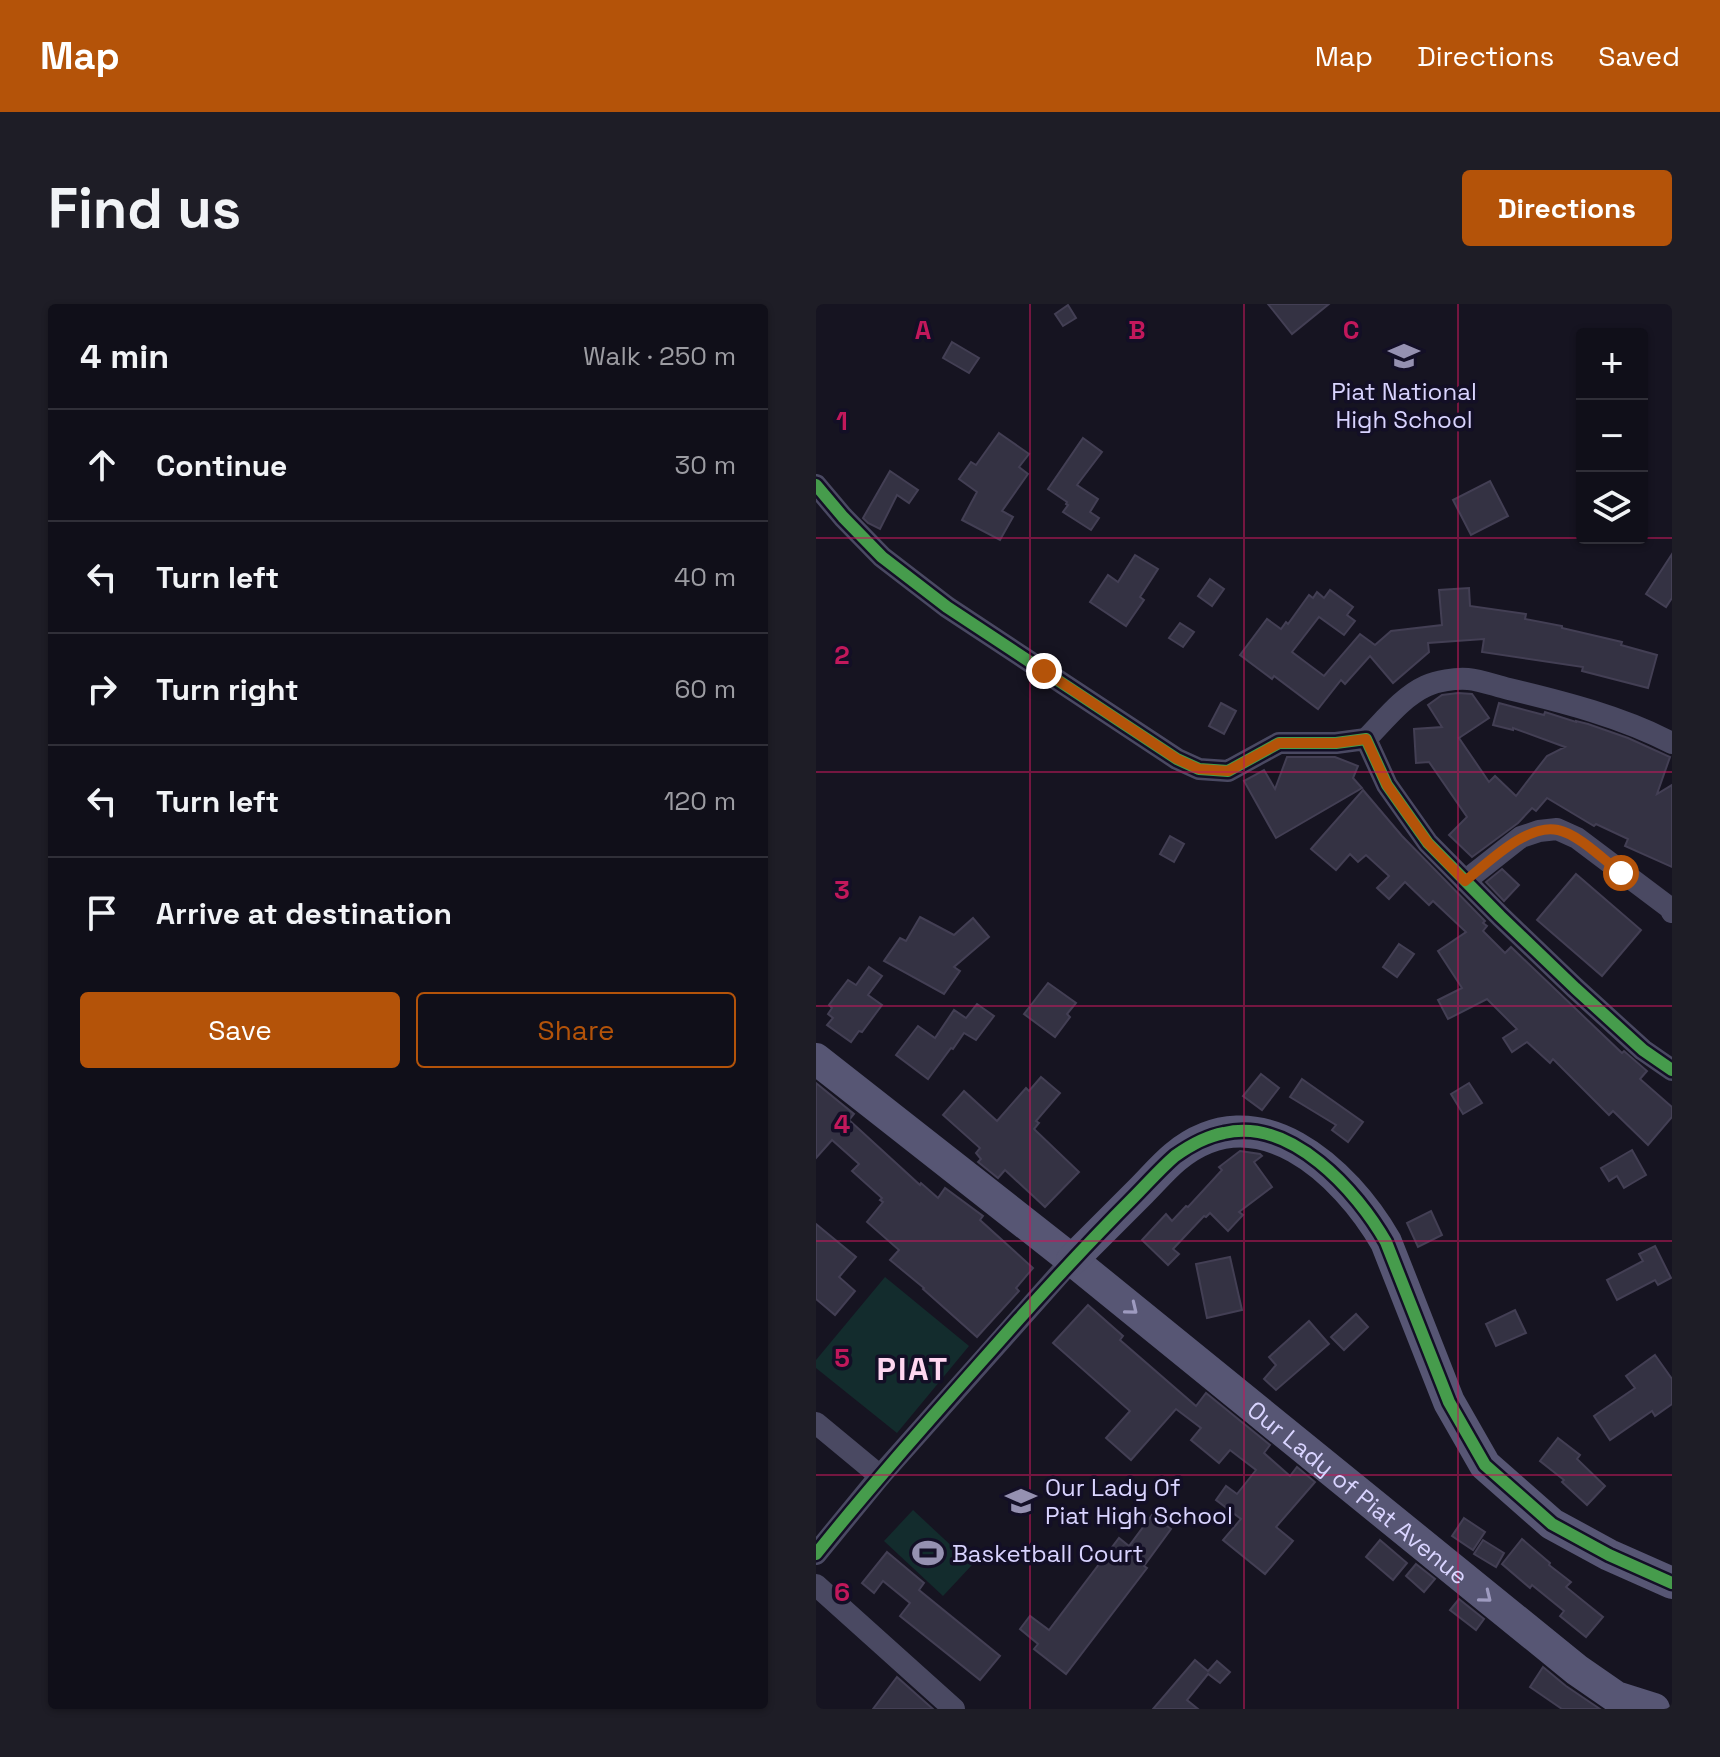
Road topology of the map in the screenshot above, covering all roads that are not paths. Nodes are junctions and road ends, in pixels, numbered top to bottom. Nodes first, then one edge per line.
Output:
1 (816, 485) edge
2 (1366, 739) junction
3 (1672, 743) edge
4 (1465, 881) junction
5 (1672, 912) edge
6 (816, 1059) edge
7 (1672, 1070) edge
8 (1072, 1260) junction
9 (816, 1423) edge
10 (880, 1476) junction
11 (816, 1554) edge
12 (1672, 1583) edge
13 (816, 1585) edge
14 (954, 1709) edge
15 (1654, 1709) edge

1 - 2 street
2 - 3 street
2 - 4 street
4 - 5 street
4 - 7 street
6 - 8 street, Our Lady of Piat Avenue
8 - 10 street
8 - 12 street
8 -> 15 street, Our Lady of Piat Avenue
9 - 10 street
10 - 11 street
13 - 14 street

